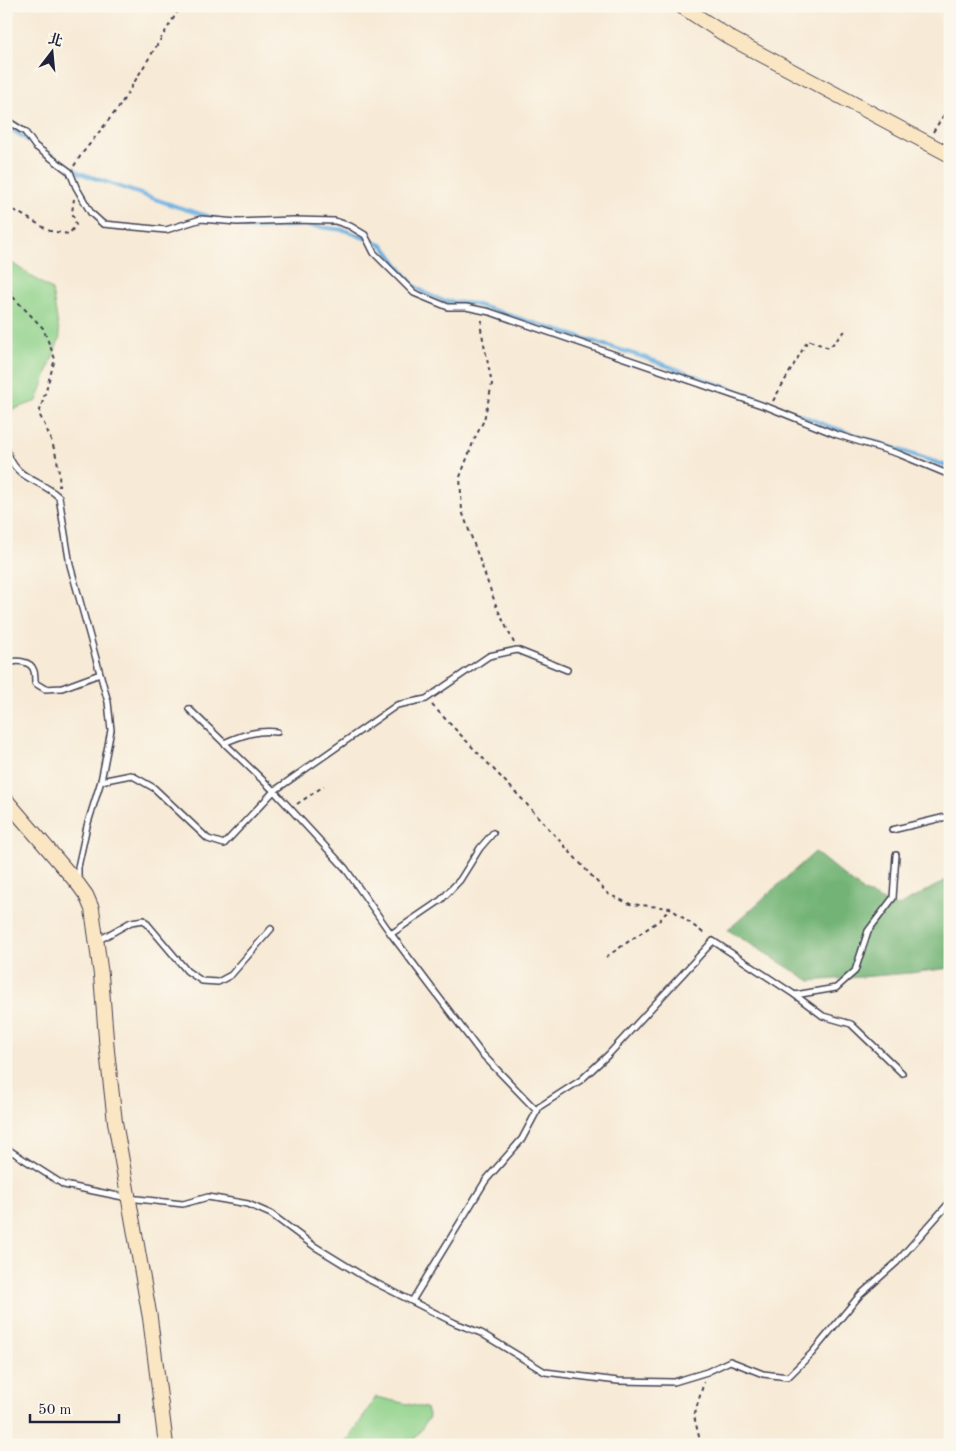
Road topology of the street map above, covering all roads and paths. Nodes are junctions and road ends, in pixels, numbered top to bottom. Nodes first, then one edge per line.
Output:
1 (182, 6) edge
2 (681, 6) edge
3 (950, 105) edge
4 (6, 120) edge
5 (926, 142) junction
6 (950, 156) edge
7 (70, 172) junction
8 (76, 187) junction
9 (6, 208) edge
10 (6, 274) edge
11 (12, 296) junction
12 (6, 298) edge
13 (484, 310) junction
14 (845, 332) dead end
15 (770, 408) junction
16 (6, 448) edge
17 (950, 475) edge
18 (58, 497) junction
19 (517, 650) junction
20 (6, 665) edge
21 (567, 670) dead end
22 (100, 674) junction
23 (426, 699) junction
24 (189, 709) dead end
25 (277, 732) dead end
26 (224, 743) junction
27 (101, 781) junction
28 (324, 786) dead end
29 (274, 791) junction
30 (6, 800) edge
31 (290, 808) junction
32 (950, 816) edge
33 (892, 830) dead end
34 (493, 833) dead end
35 (896, 854) dead end
36 (78, 884) junction
37 (670, 908) junction
38 (271, 929) dead end
39 (391, 934) junction
40 (713, 941) junction
41 (96, 942) junction
42 (606, 957) dead end
43 (795, 995) junction
44 (902, 1073) dead end
45 (537, 1111) junction
46 (6, 1148) edge
47 (128, 1198) junction
48 (950, 1202) edge
49 (412, 1301) junction
50 (707, 1372) junction
51 (166, 1445) edge
52 (701, 1445) edge

1 - 7 path
2 - 5 street
3 - 5 path
4 - 7 lane
5 - 6 street
7 - 8 lane
8 - 9 path
8 - 13 lane
10 - 11 path
11 - 12 path
11 - 18 path
13 - 15 lane
13 - 19 path
14 - 15 path
15 - 17 lane
16 - 18 lane
18 - 22 lane
19 - 21 lane
19 - 23 lane
20 - 22 lane
22 - 27 lane
23 - 29 lane
23 - 37 path
24 - 26 lane
25 - 26 lane
26 - 29 lane
27 - 29 lane
27 - 36 lane
28 - 31 path
29 - 31 lane
30 - 36 street
31 - 39 lane
32 - 33 lane
34 - 39 lane
35 - 43 lane
36 - 41 street
37 - 40 path
37 - 42 path
38 - 41 lane
39 - 45 lane
40 - 43 lane
40 - 45 lane
41 - 47 street
43 - 44 lane
45 - 49 lane
46 - 47 lane
47 - 49 lane
47 - 51 street
48 - 50 lane
49 - 50 lane
50 - 52 path

